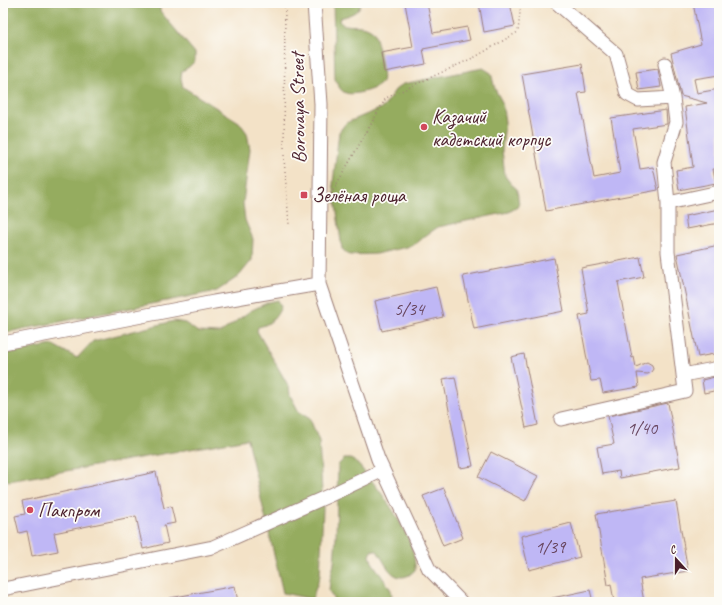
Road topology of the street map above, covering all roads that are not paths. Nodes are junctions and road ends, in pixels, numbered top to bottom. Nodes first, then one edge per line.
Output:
1 (314, 3) edge
2 (558, 3) edge
3 (665, 64) dead end
4 (673, 98) junction
5 (719, 192) edge
6 (668, 203) junction
7 (319, 284) junction
8 (3, 343) edge
9 (719, 368) edge
10 (683, 375) junction
11 (561, 419) dead end
12 (383, 470) junction
13 (3, 590) edge
14 (462, 602) edge

1 - 7 street, Borovaya Street
2 - 4 street
3 - 4 street
4 - 6 street
5 - 6 street
6 - 10 street
7 - 8 street
7 - 12 street, Borovaya Street
9 - 10 street
10 - 11 street
12 - 13 street
12 - 14 street, Borovaya Street

